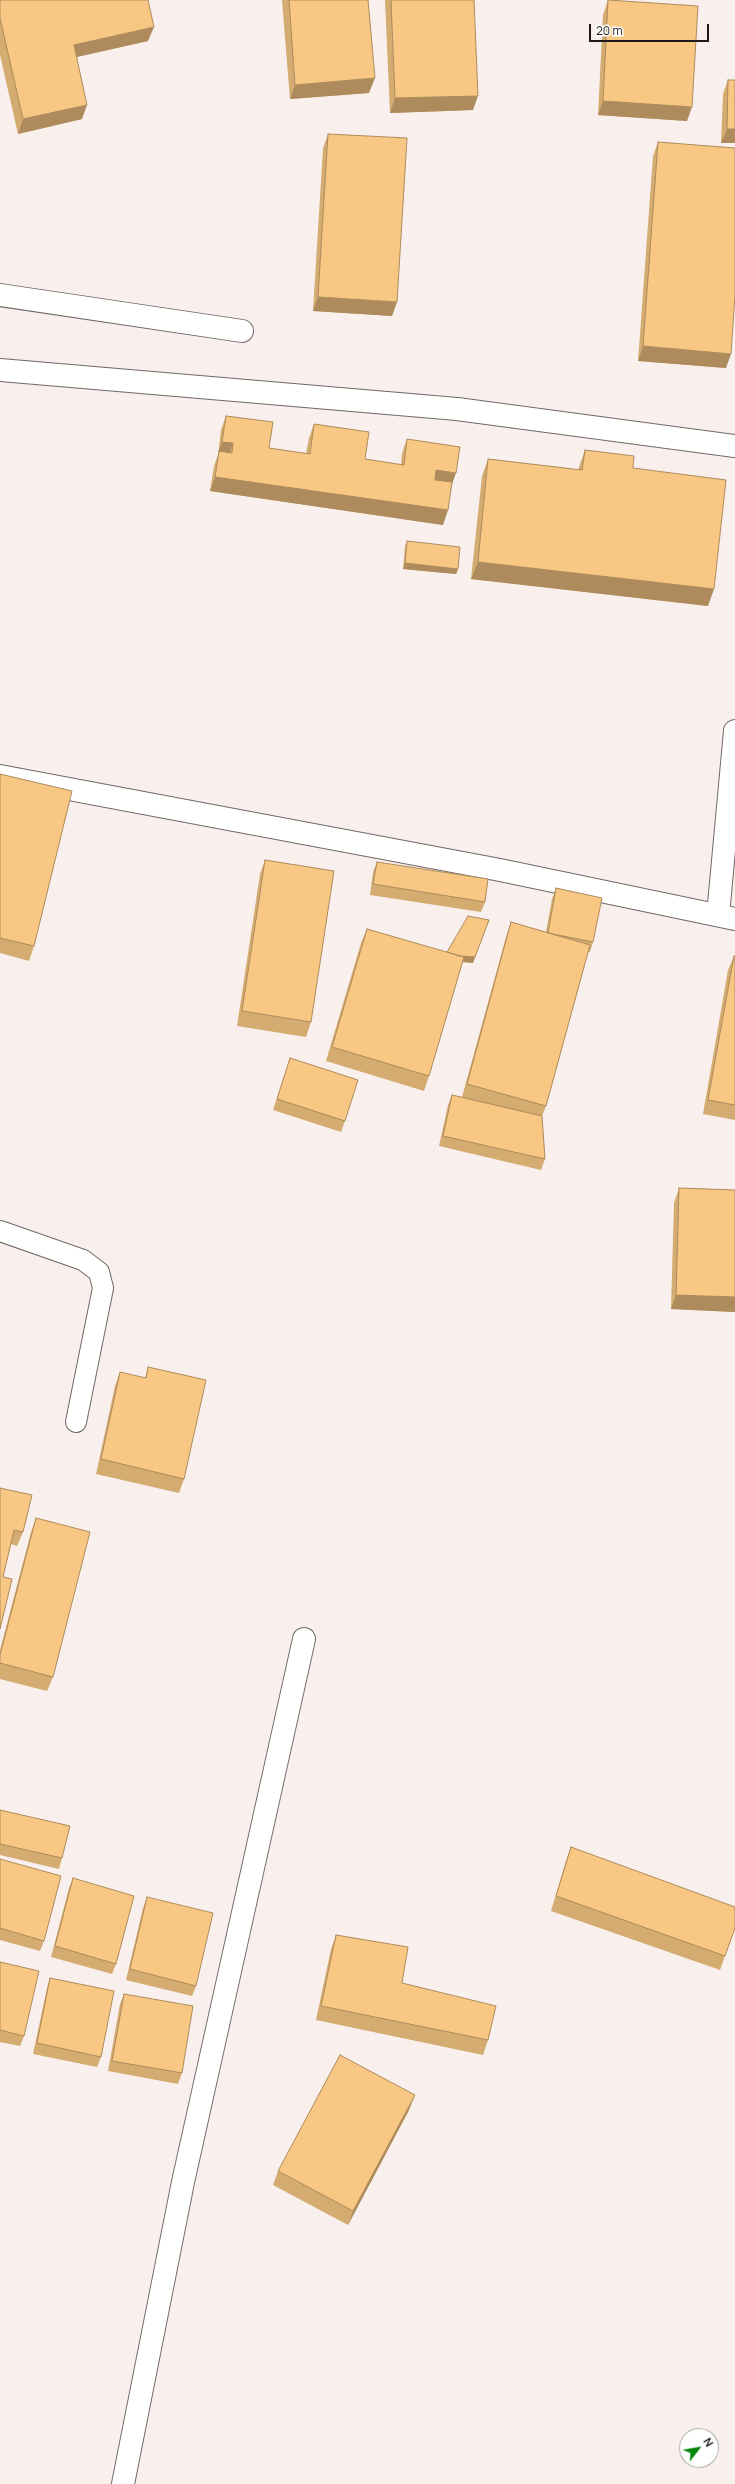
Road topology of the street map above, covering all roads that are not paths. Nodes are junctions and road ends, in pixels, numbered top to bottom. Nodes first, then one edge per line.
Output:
1 (0, 295) edge
2 (242, 331) dead end
3 (0, 370) edge
4 (735, 446) edge
5 (735, 731) edge
6 (0, 776) edge
7 (726, 917) edge
8 (0, 1231) edge
9 (76, 1422) dead end
10 (304, 1639) dead end
11 (123, 2484) edge

1 - 2 street
3 - 4 street
5 - 7 street
6 - 7 street
8 - 9 lane
10 - 11 street

